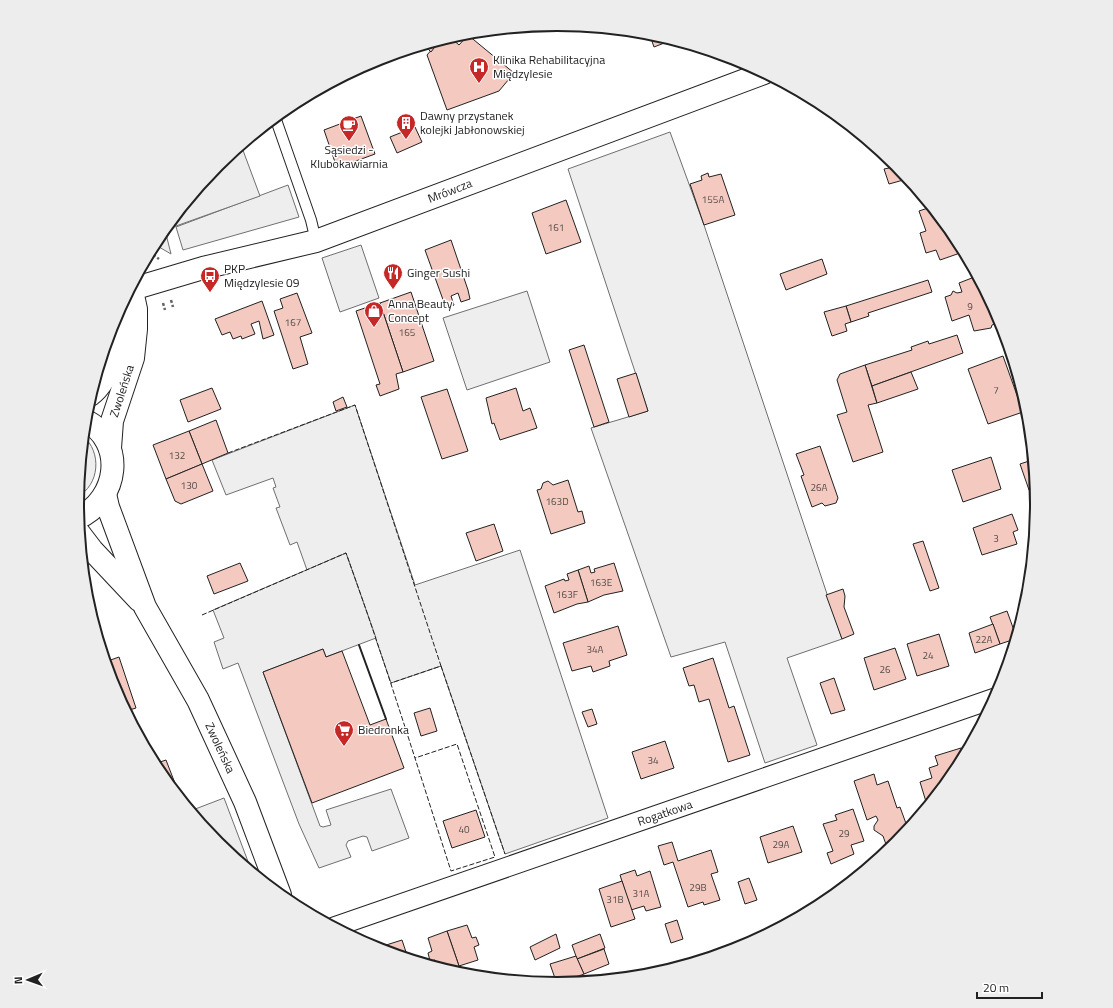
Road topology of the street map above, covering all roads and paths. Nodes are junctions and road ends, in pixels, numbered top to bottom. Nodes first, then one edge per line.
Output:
1 (757, 76) edge
2 (276, 124) edge
3 (316, 241) junction
4 (134, 291) edge
5 (131, 298) edge
6 (171, 298) dead end
7 (173, 307) dead end
8 (120, 323) edge
9 (99, 386) edge
10 (91, 423) edge
11 (110, 448) junction
12 (106, 494) junction
13 (84, 514) edge
14 (86, 542) edge
15 (145, 607) junction
16 (986, 701) edge
17 (276, 884) edge
18 (341, 925) edge

1 - 3 street, Mrówcza
2 - 3 lane
3 - 4 street, Mrówcza
5 - 11 street, Zwoleńska
6 - 7 path
8 - 9 street, Zwoleńska
10 - 11 street
11 - 12 street
12 - 13 street
12 - 15 street, Zwoleńska
14 - 15 street, Zwoleńska
15 - 17 street, Zwoleńska
16 - 18 street, Rogatkowa

